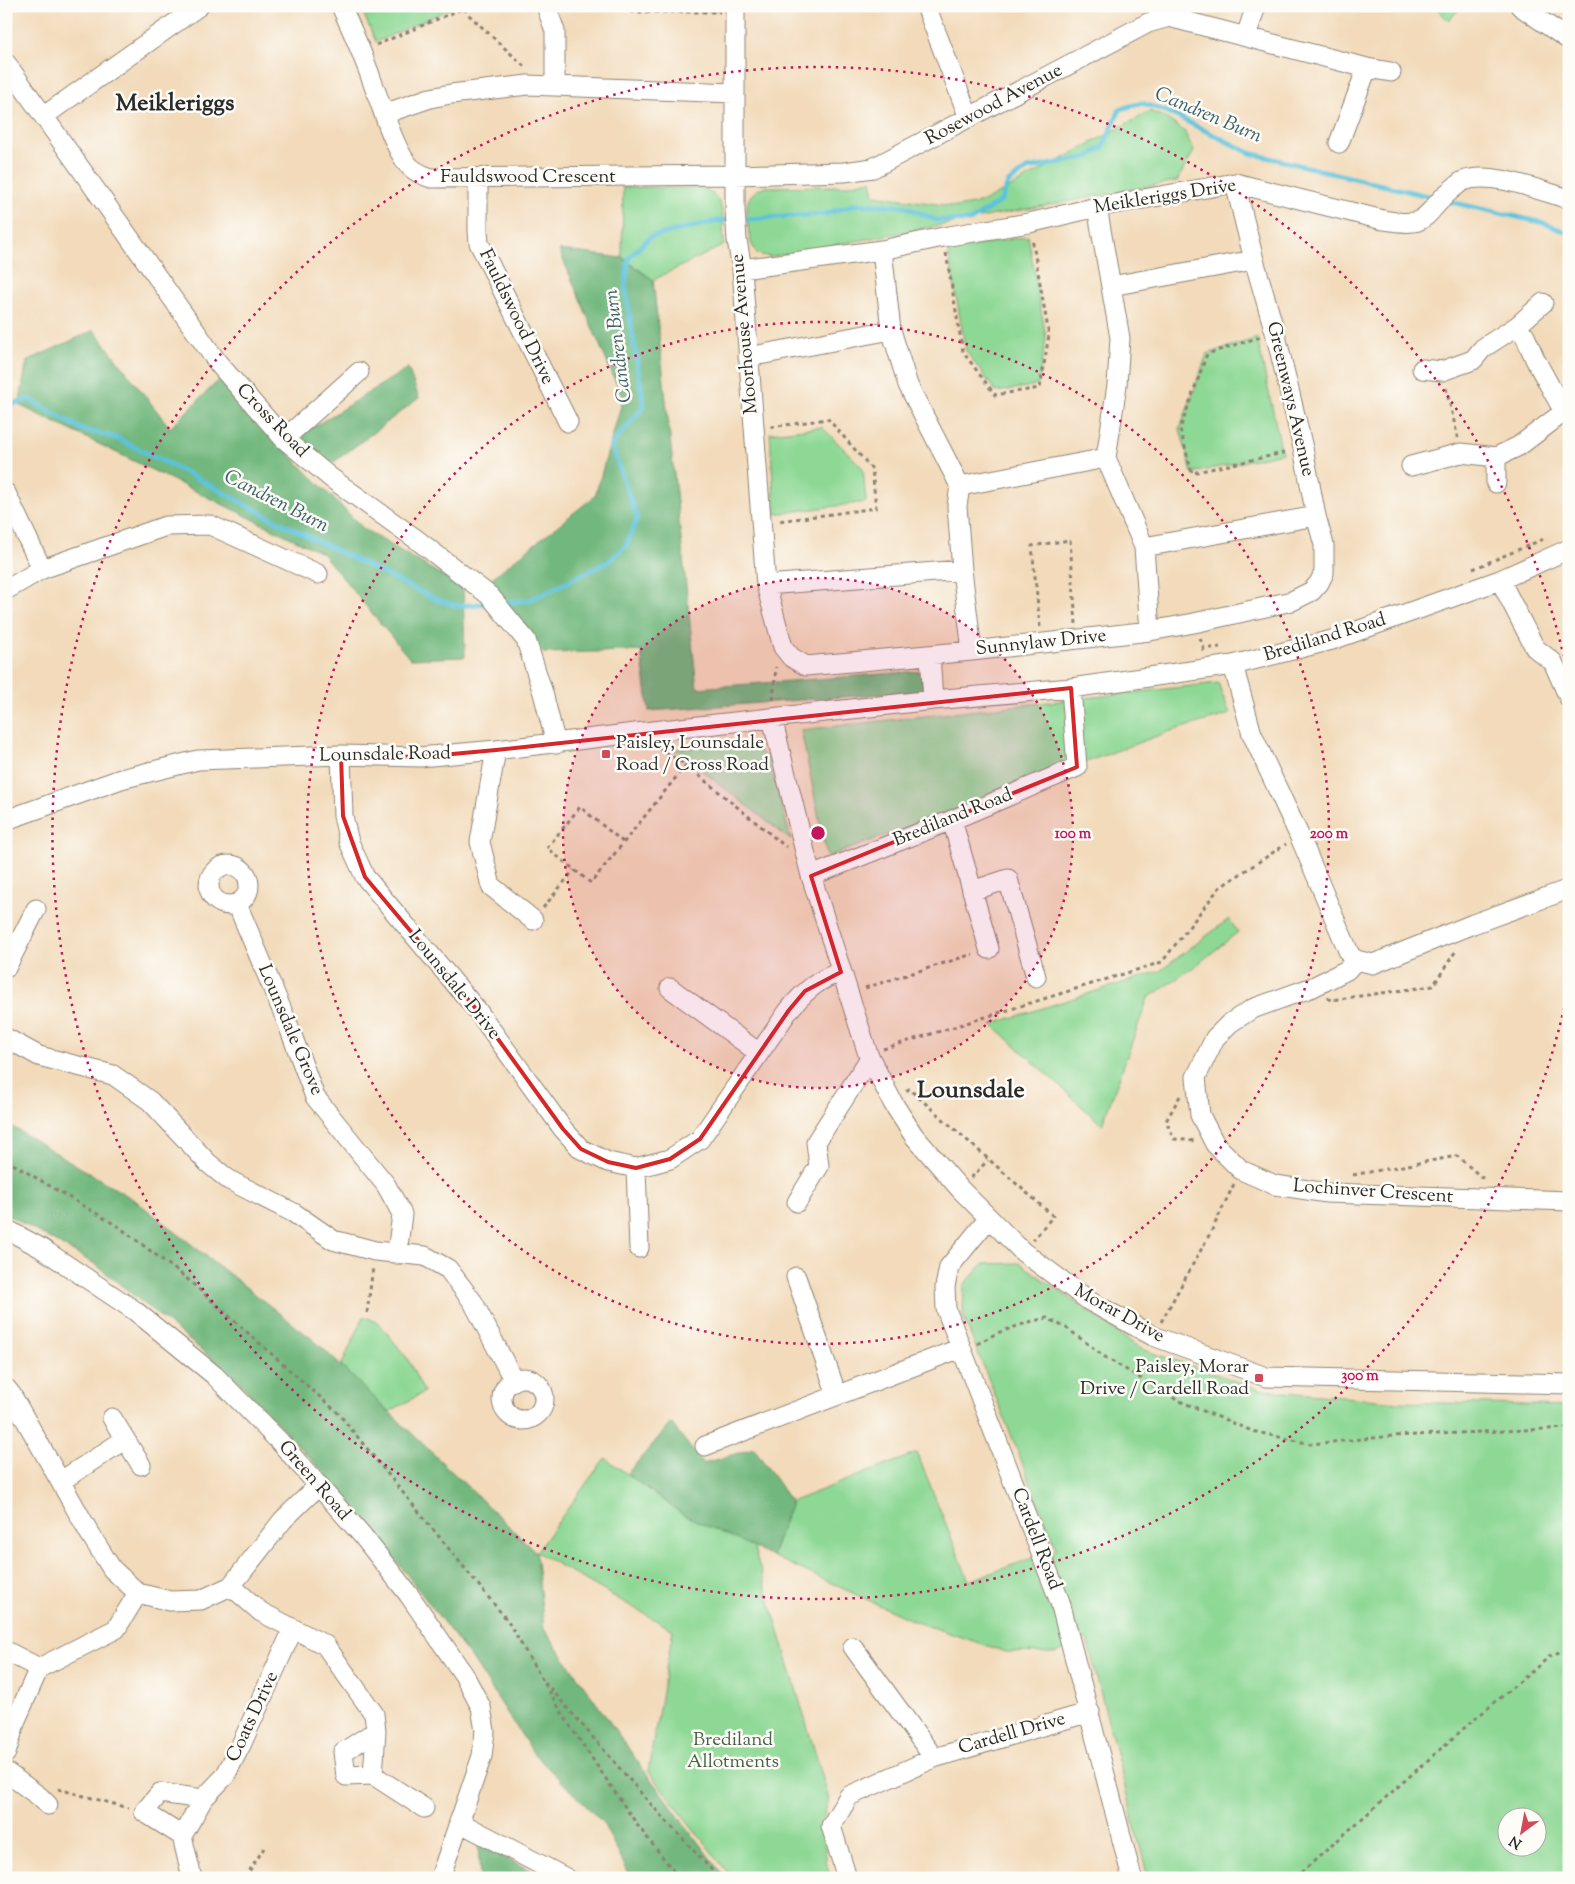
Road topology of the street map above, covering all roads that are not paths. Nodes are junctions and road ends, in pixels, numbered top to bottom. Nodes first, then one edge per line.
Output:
1 (199, 6) edge
2 (341, 6) edge
3 (546, 6) edge
4 (926, 6) edge
5 (1256, 6) edge
6 (1520, 6) edge
7 (735, 9) edge
8 (1246, 36) junction
9 (1569, 40) edge
10 (6, 63) edge
11 (1367, 68) junction
12 (1391, 72) dead end
13 (550, 85) junction
14 (734, 93) junction
15 (384, 114) junction
16 (44, 116) junction
17 (969, 118) junction
18 (1339, 143) dead end
19 (734, 175) junction
20 (478, 179) junction
21 (1235, 183) junction
22 (1569, 199) edge
23 (1097, 207) junction
24 (882, 250) junction
25 (1254, 260) junction
26 (742, 269) junction
27 (1110, 286) junction
28 (1543, 303) dead end
29 (1517, 326) junction
30 (891, 330) junction
31 (748, 357) junction
32 (1422, 369) dead end
33 (359, 372) dead end
34 (1567, 413) edge
35 (568, 422) dead end
36 (284, 439) junction
37 (1496, 457) junction
38 (1106, 458) junction
39 (1411, 466) dead end
40 (1496, 483) dead end
41 (960, 486) junction
42 (6, 493) edge
43 (1316, 516) junction
44 (1144, 547) junction
45 (1569, 549) edge
46 (42, 570) junction
47 (962, 570) junction
48 (318, 574) dead end
49 (1500, 580) junction
50 (766, 584) junction
51 (6, 590) edge
52 (1292, 601) joint
53 (1150, 631) junction
54 (972, 651) junction
55 (930, 655) junction
56 (791, 657) joint
57 (1234, 665) junction
58 (1071, 688) junction
59 (1569, 698) edge
60 (933, 700) junction
61 (772, 718) junction
62 (556, 744) junction
63 (496, 750) junction
64 (341, 755) junction
65 (6, 820) edge
66 (952, 820) junction
67 (810, 870) junction
68 (1569, 890) edge
69 (972, 891) junction
70 (237, 904) dead end
71 (36, 909) dead end
72 (534, 920) road end
73 (13, 939) edge
74 (989, 949) road end
75 (1356, 960) junction
76 (6, 968) edge
77 (841, 972) junction
78 (1036, 977) dead end
79 (670, 988) dead end
80 (6, 1038) edge
81 (759, 1053) junction
82 (869, 1056) junction
83 (636, 1168) junction
84 (1569, 1201) edge
85 (797, 1202) dead end
86 (989, 1218) junction
87 (6, 1229) edge
88 (639, 1248) dead end
89 (397, 1254) junction
90 (796, 1277) dead end
91 (962, 1350) junction
92 (514, 1381) dead end
93 (1569, 1384) edge
94 (6, 1388) edge
95 (837, 1395) junction
96 (112, 1418) dead end
97 (124, 1440) junction
98 (705, 1446) dead end
99 (141, 1465) dead end
100 (62, 1481) junction
101 (319, 1485) junction
102 (232, 1586) junction
103 (138, 1594) junction
104 (293, 1629) junction
105 (854, 1647) dead end
106 (6, 1651) edge
107 (40, 1668) junction
108 (1090, 1712) junction
109 (11, 1720) edge
110 (376, 1731) junction
111 (6, 1753) edge
112 (934, 1758) junction
113 (6, 1772) edge
114 (374, 1775) junction
115 (203, 1799) junction
116 (44, 1801) road end
117 (424, 1808) dead end
118 (459, 1822) junction
119 (182, 1836) junction
120 (192, 1878) edge
121 (440, 1878) edge
122 (566, 1878) edge
123 (847, 1878) edge
124 (1132, 1878) edge

1 - 16 street
2 - 15 street, Fauldswood Crescent
3 - 13 street
4 - 17 street
5 - 8 street
6 - 9 street
7 - 14 street, Moorhouse Avenue
8 - 11 street, Rosewood Avenue
8 - 17 street, Rosewood Avenue
10 - 16 street, Cross Road
11 - 12 street, Rosewood Avenue
11 - 18 street
13 - 14 street
13 - 15 street
14 - 19 street, Moorhouse Avenue
15 - 20 street, Fauldswood Crescent
16 - 36 street, Cross Road
17 - 19 street, Rosewood Avenue
19 - 20 street, Fauldswood Crescent
19 - 26 street, Moorhouse Avenue
20 - 35 street, Fauldswood Drive
21 - 22 street, Meikleriggs Drive
21 - 23 street, Meikleriggs Drive
21 - 25 street, Greenways Avenue
23 - 24 street, Meikleriggs Drive
23 - 27 street
24 - 26 street, Meikleriggs Drive
24 - 30 street
25 - 27 street
25 - 43 street, Greenways Avenue
26 - 31 street, Moorhouse Avenue
27 - 38 street
28 - 29 street
29 - 32 street
29 - 34 street
30 - 31 street
30 - 41 street
31 - 50 street, Moorhouse Avenue
33 - 36 street
34 - 37 street
36 - 62 street, Cross Road
37 - 39 street
37 - 40 street
38 - 41 street
38 - 44 street
41 - 47 street
42 - 46 street
43 - 44 street
43 - 52 street, Greenways Avenue
44 - 53 street
45 - 49 street, Brediland Road
46 - 48 street
46 - 51 street
47 - 50 street
47 - 54 street
49 - 57 street, Brediland Road
49 - 59 street
50 - 56 street, Moorhouse Avenue
52 - 53 street, Sunnylaw Drive
53 - 54 street, Sunnylaw Drive
54 - 55 street, Sunnylaw Drive
55 - 56 street, Sunnylaw Drive
55 - 60 street
57 - 58 street, Brediland Road
57 - 75 street
58 - 60 street, Brediland Road
58 - 66 street, Brediland Road
60 - 61 street, Brediland Road
61 - 62 street, Lounsdale Road
61 - 67 street
62 - 63 street, Lounsdale Road
63 - 64 street, Lounsdale Road
63 - 72 street
64 - 65 street, Lounsdale Road
64 - 83 street, Lounsdale Drive
66 - 67 street, Brediland Road
66 - 69 street
67 - 77 street
68 - 75 street
69 - 74 street
69 - 78 street
70 - 89 street, Lounsdale Grove
71 - 73 street
73 - 76 street
75 - 84 street, Lochinver Crescent
77 - 81 street, Lounsdale Drive
77 - 82 street, Morar Drive
79 - 81 street
80 - 89 street
81 - 83 street, Lounsdale Drive
82 - 85 street
82 - 86 street, Morar Drive
83 - 88 street
86 - 91 street, Cardell Road
86 - 93 street, Morar Drive
87 - 101 street, Green Road
89 - 92 street
90 - 95 street
91 - 95 street
91 - 108 street, Cardell Road
94 - 100 street
95 - 98 street
96 - 97 street
97 - 99 street
97 - 100 street
100 - 103 street
101 - 102 street
101 - 118 street, Green Road
102 - 103 street
102 - 104 street
103 - 107 street
104 - 110 street
104 - 115 street, Coats Drive
105 - 112 street, Cardell Drive
106 - 107 street
107 - 109 street
108 - 112 street, Cardell Drive
108 - 124 street, Cardell Road
109 - 111 street
110 - 114 street
110 - 114 street
112 - 123 street, Cardell Drive
113 - 116 street
114 - 117 street
115 - 119 street, Coats Drive
115 - 119 street
118 - 121 street, Green Road
118 - 122 street
119 - 120 street

